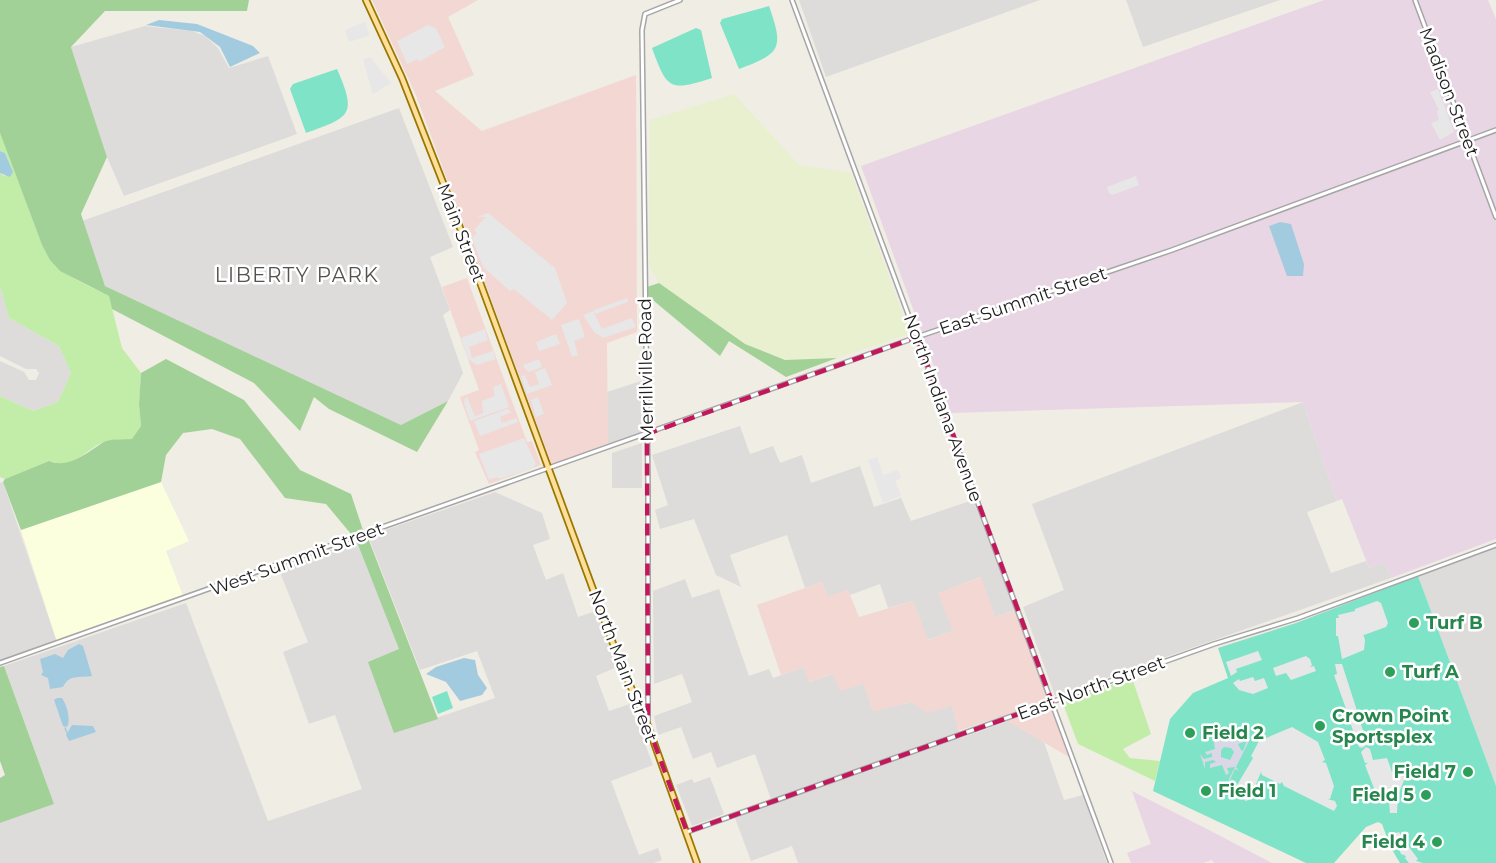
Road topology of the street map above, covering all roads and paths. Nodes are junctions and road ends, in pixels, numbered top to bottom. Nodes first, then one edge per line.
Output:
1 (366, 0) edge
2 (680, 0) edge
3 (792, 0) edge
4 (1415, 0) edge
5 (1496, 130) edge
6 (1468, 141) junction
7 (1496, 217) edge
8 (917, 337) junction
9 (647, 434) junction
10 (549, 468) junction
11 (1496, 545) edge
12 (0, 663) edge
13 (1052, 702) junction
14 (648, 726) junction
15 (687, 832) junction
16 (697, 863) edge
17 (1111, 863) edge

1 - 10 main road, Main Street
2 - 9 street, Merrillville Road
3 - 8 street, North Indiana Avenue
4 - 6 street, Madison Street
5 - 6 street, East Summit Street
6 - 7 street, Madison Street
6 - 8 street, East Summit Street
8 - 9 street, East Summit Street
8 - 13 street, North Indiana Avenue
9 - 10 street, East Summit Street
9 - 14 street, Merrillville Road
10 - 12 street, West Summit Street
10 - 14 main road, North Main Street
11 - 13 street, East North Street
13 - 15 street, East North Street
13 - 17 street, North Indiana Avenue
14 - 15 main road, North Main Street
15 - 16 main road, North Main Street

